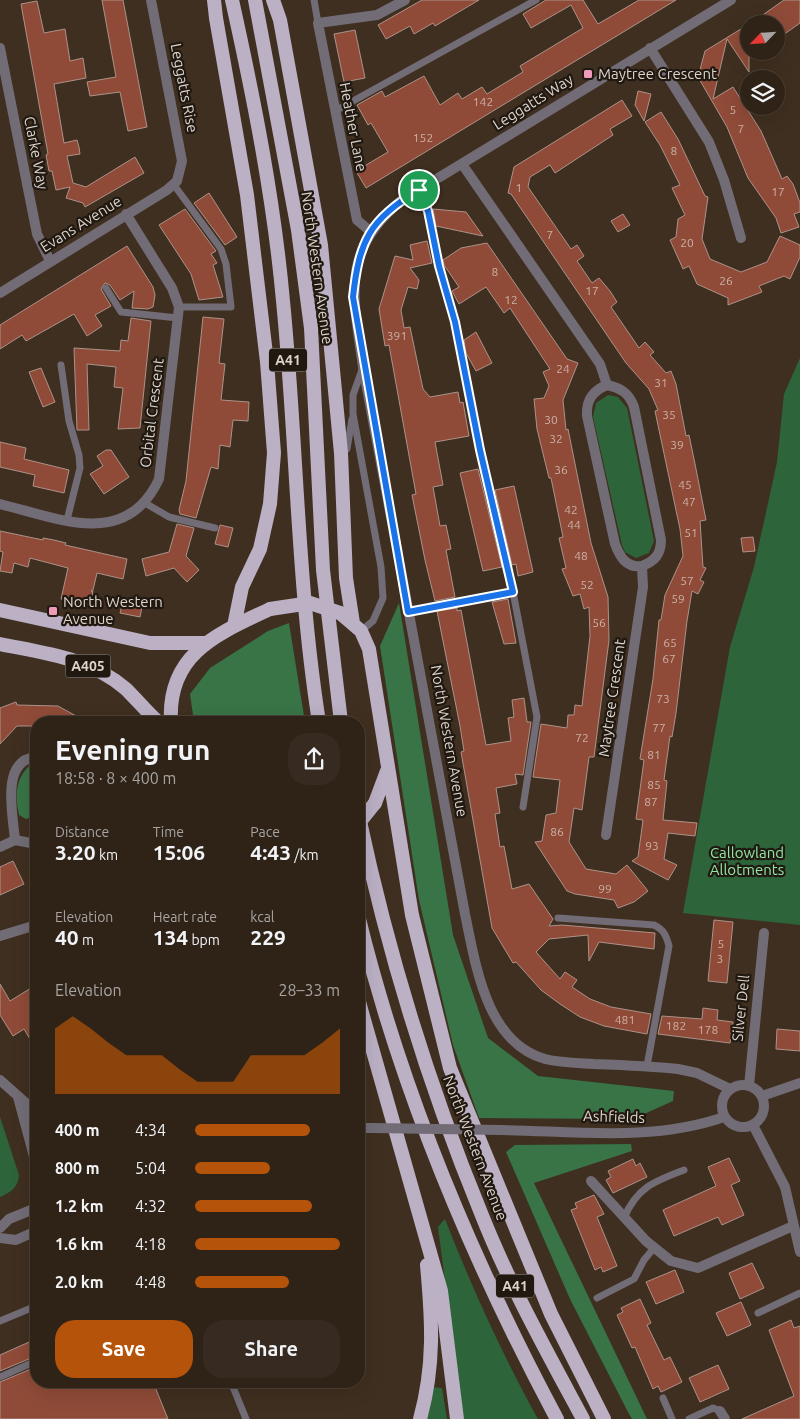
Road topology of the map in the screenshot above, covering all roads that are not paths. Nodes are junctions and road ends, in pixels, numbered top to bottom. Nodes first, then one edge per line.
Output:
1 (151, 0) edge
2 (214, 0) edge
3 (232, 0) edge
4 (255, 0) edge
5 (273, 0) edge
6 (314, 0) edge
7 (405, 0) edge
8 (536, 0) edge
9 (731, 0) edge
10 (318, 23) junction
11 (0, 48) edge
12 (650, 48) junction
13 (3, 84) edge
14 (335, 111) junction
15 (462, 164) junction
16 (176, 183) junction
17 (419, 190) junction
18 (402, 200) joint
19 (126, 214) junction
20 (370, 231) junction
21 (741, 238) dead end
22 (50, 261) junction
23 (106, 288) dead end
24 (0, 293) edge
25 (178, 307) junction
26 (178, 318) junction
27 (61, 365) dead end
28 (363, 367) junction
29 (607, 385) junction
30 (353, 414) junction
31 (341, 453) junction
32 (144, 503) junction
33 (0, 504) edge
34 (67, 520) junction
35 (215, 528) dead end
36 (642, 566) junction
37 (513, 592) junction
38 (0, 610) edge
39 (408, 612) junction
40 (234, 626) junction
41 (357, 627) junction
42 (204, 643) junction
43 (0, 644) edge
44 (152, 716) edge
45 (171, 716) edge
46 (318, 716) edge
47 (340, 716) edge
48 (30, 759) edge
49 (388, 768) junction
50 (523, 807) dead end
51 (365, 816) edge
52 (606, 835) dead end
53 (15, 840) junction
54 (30, 842) edge
55 (365, 842) edge
56 (0, 847) edge
57 (558, 918) dead end
58 (30, 926) edge
59 (764, 933) dead end
60 (0, 936) edge
61 (365, 941) edge
62 (365, 1023) edge
63 (647, 1066) junction
64 (0, 1080) edge
65 (800, 1083) edge
66 (749, 1086) junction
67 (730, 1089) junction
68 (762, 1096) junction
69 (18, 1097) junction
70 (30, 1107) edge
71 (724, 1117) junction
72 (30, 1118) edge
73 (753, 1126) junction
74 (365, 1128) edge
75 (30, 1142) edge
76 (684, 1170) dead end
77 (591, 1181) dead end
78 (30, 1210) edge
79 (624, 1218) junction
80 (794, 1226) junction
81 (424, 1227) junction
82 (0, 1228) edge
83 (30, 1234) edge
84 (0, 1238) edge
85 (654, 1248) junction
86 (800, 1250) edge
87 (800, 1293) edge
88 (597, 1298) dead end
89 (30, 1308) edge
90 (758, 1313) dead end
91 (0, 1321) edge
92 (30, 1365) edge
93 (0, 1378) edge
94 (233, 1388) edge
95 (663, 1398) dead end
96 (722, 1415) edge
97 (246, 1419) edge
98 (420, 1419) edge
99 (458, 1419) edge
100 (557, 1419) edge
101 (583, 1419) edge
102 (604, 1419) edge
103 (672, 1419) edge
104 (689, 1419) edge

1 - 16 street, Leggatts Rise
2 - 40 highway
3 - 46 highway, A41
4 - 47 highway, North Western Avenue / A41
5 - 31 highway
6 - 10 lane
7 - 10 street
8 - 14 lane
9 - 12 street, Leggatts Way
10 - 14 street, Heather Lane
11 - 13 street, Clarke Way
12 - 15 street, Leggatts Way
12 - 21 street
13 - 22 street, Clarke Way
14 - 20 street, Heather Lane
15 - 17 street, Leggatts Way
15 - 29 street
16 - 19 street, Evans Avenue
16 - 25 lane
17 - 18 street, Leggatts Way
17 - 37 lane
18 - 20 street, North Western Avenue
19 - 22 street, Evans Avenue
19 - 25 street, Orbital Crescent
20 - 28 street, North Western Avenue
22 - 24 street, Evans Avenue
23 - 26 lane
25 - 26 street, Orbital Crescent
26 - 32 street, Orbital Crescent
27 - 34 lane
28 - 30 lane
28 - 39 street, North Western Avenue
29 - 36 street
29 - 36 street
30 - 31 lane
30 - 41 lane
31 - 41 highway
32 - 34 street, Orbital Crescent
32 - 35 lane
33 - 34 street, Orbital Crescent
36 - 52 street, Maytree Crescent
37 - 39 lane
37 - 50 lane
38 - 42 highway, A405
39 - 63 street, North Western Avenue
40 - 41 highway, bridge
40 - 42 highway
41 - 49 highway
42 - 45 highway
43 - 44 highway, A405
48 - 53 street
49 - 51 highway, bridge
49 - 102 highway
53 - 54 street
53 - 56 street
55 - 101 highway, North Western Avenue / A41
57 - 63 lane
58 - 60 street
59 - 66 street, Silver Dell
61 - 100 highway, A41
62 - 81 highway
63 - 67 street, North Western Avenue
64 - 69 street
65 - 68 street
66 - 67 street
66 - 68 street
67 - 71 street
68 - 73 street
69 - 70 street
69 - 72 street
69 - 75 street
71 - 73 street
71 - 74 street, Ashfields, bridge
73 - 80 street
76 - 79 lane
77 - 79 street
78 - 82 street
79 - 85 street
80 - 85 street
80 - 86 street
81 - 98 highway
81 - 99 highway
83 - 84 street
85 - 88 lane
87 - 90 lane
89 - 91 lane
92 - 93 lane
94 - 97 lane
95 - 103 lane
96 - 104 lane

